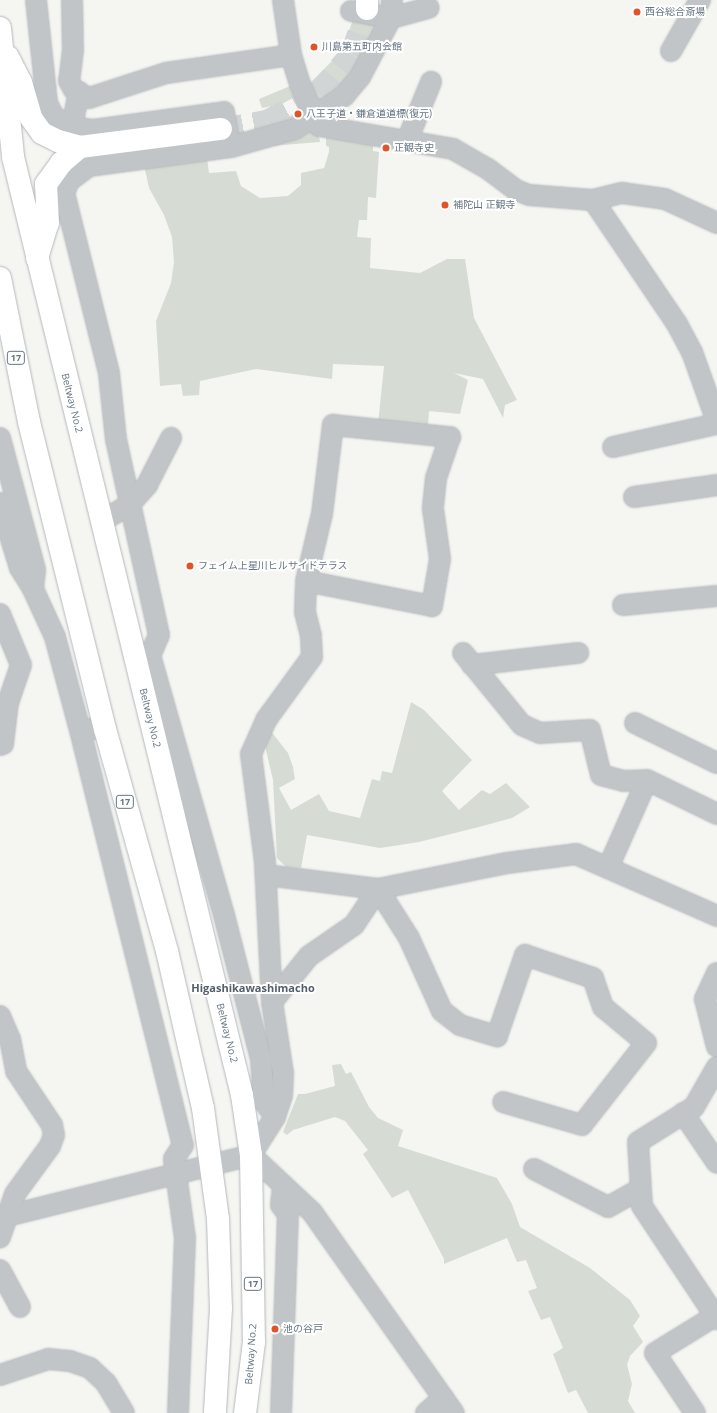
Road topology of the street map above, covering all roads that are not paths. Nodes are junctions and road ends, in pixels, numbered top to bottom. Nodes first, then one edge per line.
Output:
1 (36, 0) edge
2 (72, 0) edge
3 (283, 0) edge
4 (700, 0) edge
5 (362, 7) edge
6 (429, 8) dead end
7 (392, 9) edge
8 (1, 38) edge
9 (671, 51) dead end
10 (291, 55) junction
11 (70, 70) junction
12 (431, 82) dead end
13 (51, 90) junction
14 (78, 92) junction
15 (314, 117) junction
16 (72, 127) junction
17 (226, 138) junction
18 (406, 141) junction
19 (80, 147) junction
20 (592, 200) junction
21 (717, 222) edge
22 (37, 258) junction
23 (0, 278) edge
24 (717, 423) edge
25 (0, 438) edge
26 (171, 438) dead end
27 (614, 447) dead end
28 (717, 485) edge
29 (634, 497) dead end
30 (0, 503) edge
31 (132, 504) junction
32 (101, 522) junction
33 (306, 581) junction
34 (33, 589) junction
35 (717, 596) edge
36 (623, 605) dead end
37 (0, 614) edge
38 (578, 653) dead end
39 (635, 723) dead end
40 (105, 729) junction
41 (80, 730) junction
42 (0, 745) edge
43 (717, 763) edge
44 (647, 780) junction
45 (717, 814) edge
46 (608, 868) junction
47 (266, 875) junction
48 (378, 889) junction
49 (717, 916) edge
50 (717, 973) edge
51 (272, 1002) junction
52 (0, 1016) edge
53 (717, 1047) edge
54 (717, 1068) edge
55 (503, 1102) dead end
56 (683, 1113) junction
57 (275, 1118) junction
58 (251, 1155) junction
59 (717, 1163) edge
60 (212, 1166) junction
61 (534, 1169) dead end
62 (177, 1172) junction
63 (283, 1185) junction
64 (640, 1189) junction
65 (7, 1216) junction
66 (0, 1237) edge
67 (0, 1270) edge
68 (20, 1307) dead end
69 (716, 1318) edge
70 (0, 1375) edge
71 (449, 1406) edge
72 (124, 1413) edge
73 (178, 1413) edge
74 (215, 1413) edge
75 (246, 1413) edge
76 (281, 1413) edge
77 (426, 1413) edge
78 (695, 1413) edge

1 - 13 street
2 - 11 street
3 - 10 street
4 - 9 street
5 - 7 street
6 - 7 street
7 - 15 street
8 - 19 main road
8 - 22 main road, Beltway No.2 / 17
10 - 14 street
10 - 15 street
11 - 13 street
11 - 14 street
12 - 18 street
13 - 16 street
14 - 16 street
15 - 17 street
15 - 18 street
16 - 17 street
17 - 19 main road
17 - 31 street
18 - 20 street
19 - 22 main road
20 - 21 street
20 - 24 street
22 - 32 main road, Beltway No.2 / 17
23 - 40 main road, 17
24 - 27 street
25 - 34 street
26 - 31 street
28 - 29 street
30 - 34 street
31 - 32 street
31 - 57 street
32 - 58 main road, Beltway No.2 / 17
33 - 33 street
33 - 47 street
34 - 41 street
35 - 36 street
37 - 42 street
38 - 44 street
39 - 43 street
40 - 41 street
40 - 60 main road, 17
41 - 62 street
44 - 45 street
44 - 46 street
46 - 48 street
46 - 49 street
47 - 48 street
47 - 51 street
48 - 51 street
48 - 55 street
50 - 53 street
51 - 57 street
52 - 65 street
54 - 56 street
56 - 59 street
56 - 64 street
57 - 58 street
58 - 60 street
58 - 63 street
58 - 75 main road, Beltway No.2 / 17
60 - 62 street
60 - 74 main road, 17
61 - 64 street
62 - 65 street
62 - 73 street
63 - 71 street
63 - 76 street
64 - 69 street
65 - 66 street
67 - 68 street
69 - 78 street
70 - 72 street
71 - 77 street

